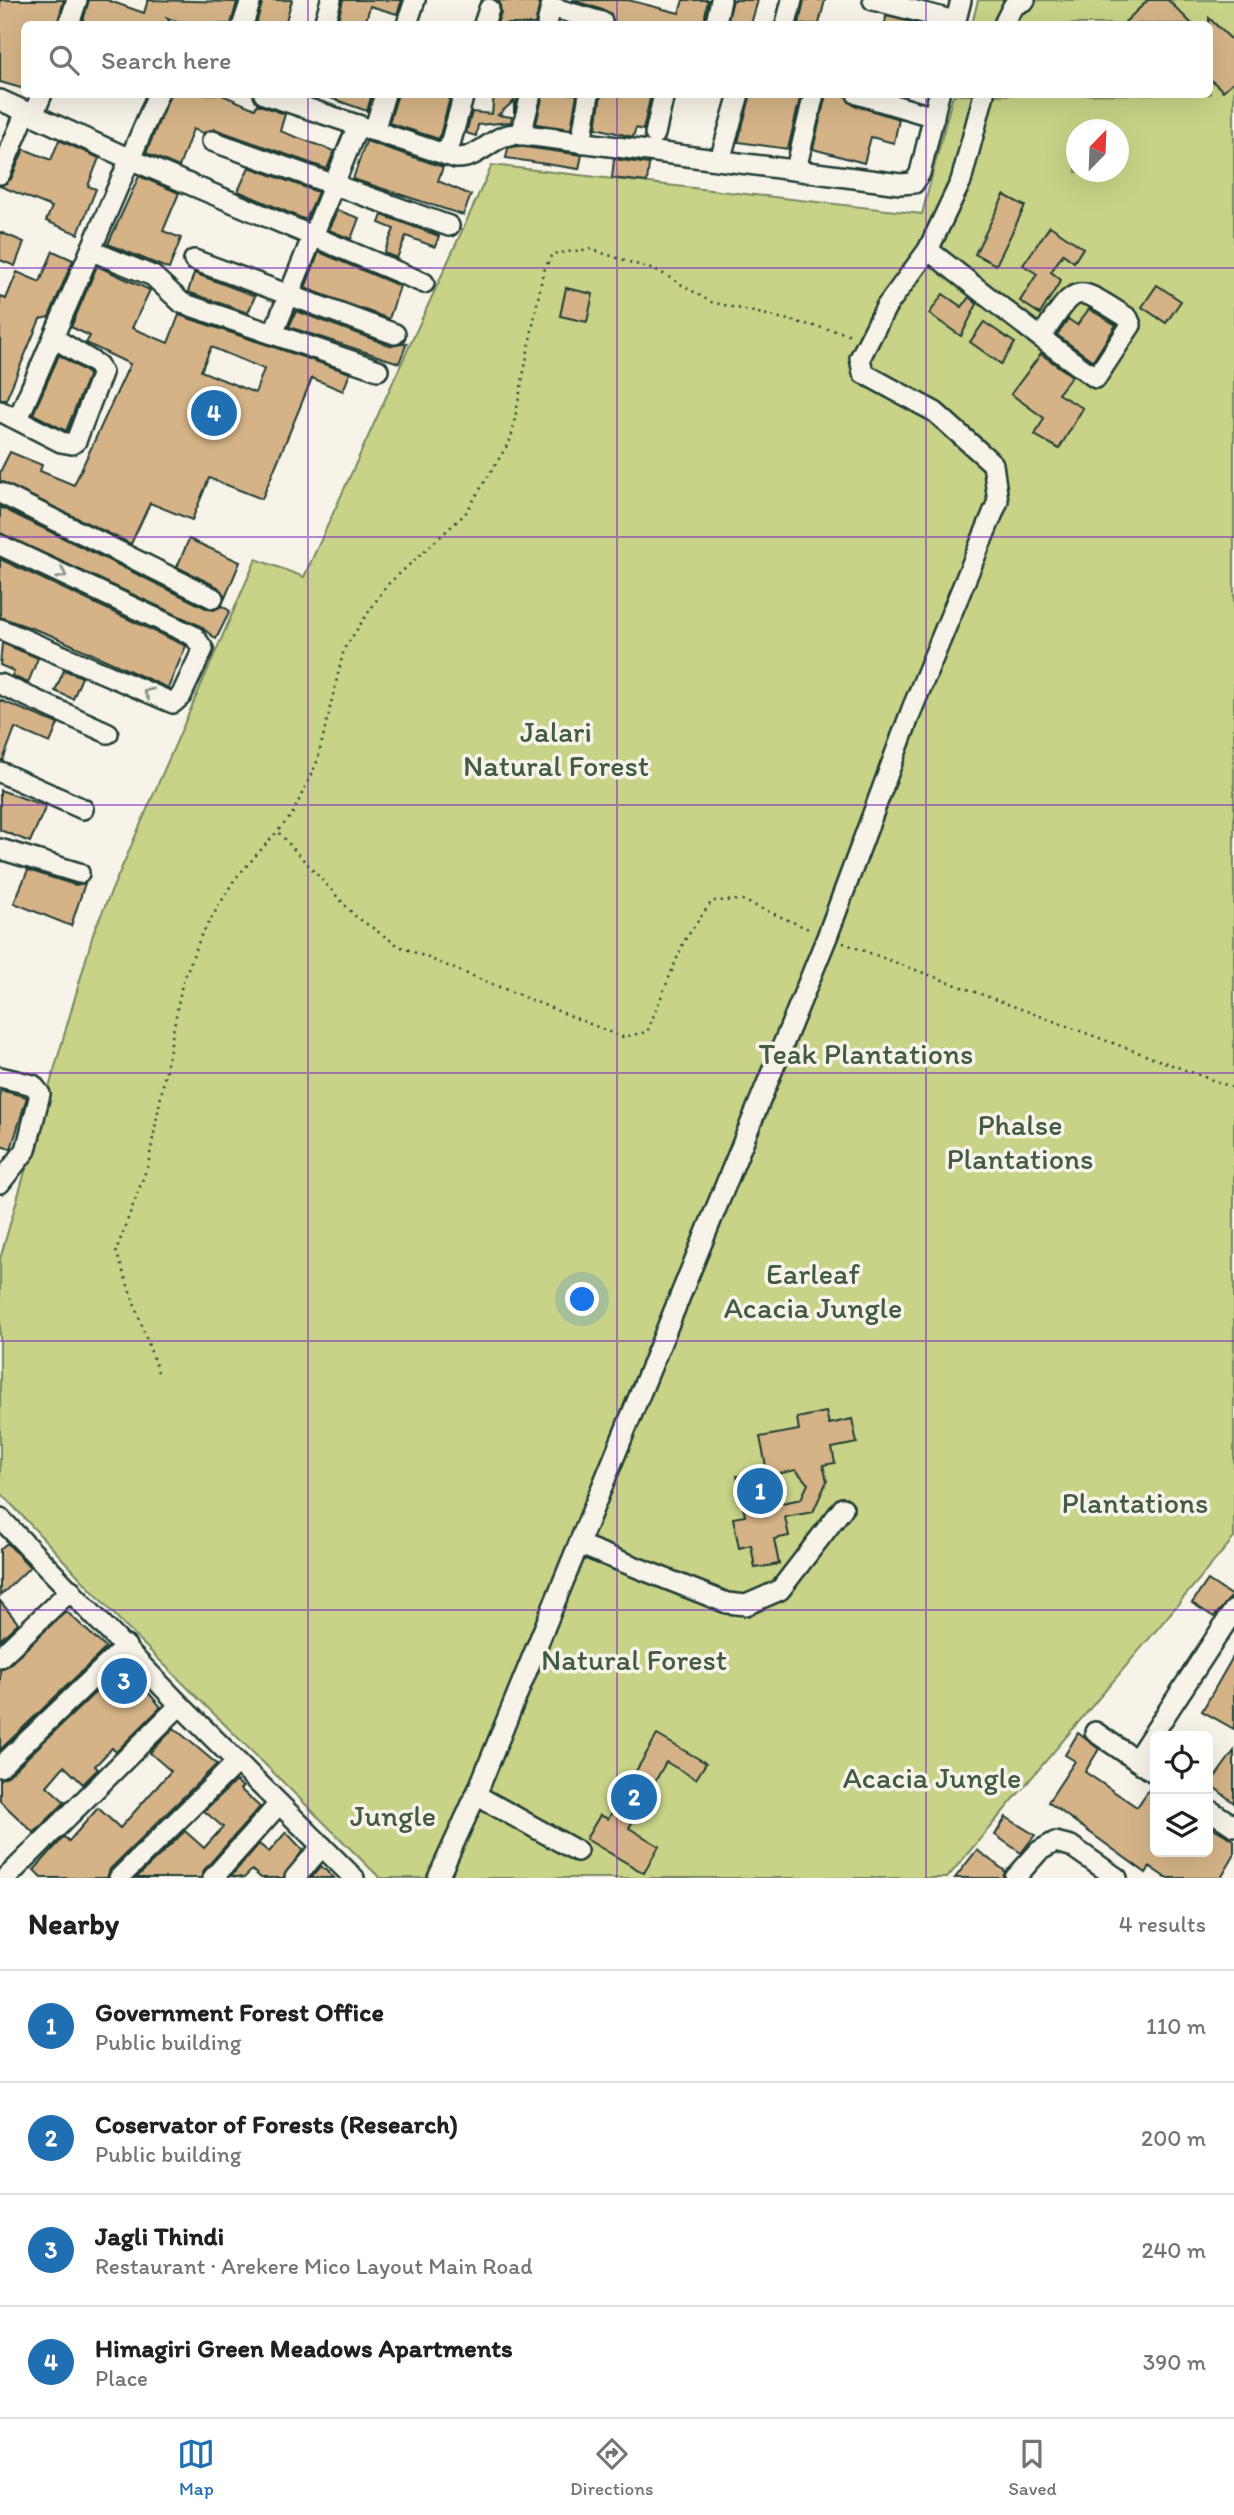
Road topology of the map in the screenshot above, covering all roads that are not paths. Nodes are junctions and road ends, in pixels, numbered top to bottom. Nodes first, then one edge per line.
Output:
1 (77, 0) edge
2 (249, 0) edge
3 (331, 0) edge
4 (415, 0) edge
5 (792, 0) edge
6 (873, 0) edge
7 (961, 0) edge
8 (1025, 0) edge
9 (70, 21) edge
10 (244, 21) edge
11 (325, 21) edge
12 (408, 21) edge
13 (548, 21) edge
14 (595, 21) edge
15 (787, 21) edge
16 (948, 21) edge
17 (956, 21) edge
18 (1006, 21) edge
19 (39, 98) edge
20 (156, 98) edge
21 (383, 98) edge
22 (463, 98) edge
23 (530, 98) edge
24 (588, 98) edge
25 (663, 98) edge
26 (738, 98) edge
27 (813, 98) edge
28 (870, 98) edge
29 (938, 98) edge
30 (984, 98) edge
31 (0, 100) edge
32 (302, 101) edge
33 (30, 113) junction
34 (934, 117) junction
35 (366, 128) junction
36 (655, 134) dead end
37 (521, 135) junction
38 (212, 141) dead end
39 (581, 143) junction
40 (452, 157) junction
41 (132, 160) junction
42 (720, 160) junction
43 (796, 169) junction
44 (0, 174) edge
45 (332, 186) junction
46 (449, 226) dead end
47 (312, 236) junction
48 (928, 250) junction
49 (92, 251) junction
50 (194, 260) dead end
51 (424, 283) dead end
52 (289, 295) junction
53 (273, 334) junction
54 (395, 334) dead end
55 (1041, 337) junction
56 (54, 338) junction
57 (378, 370) dead end
58 (9, 415) edge
59 (0, 493) edge
60 (0, 545) edge
61 (213, 598) dead end
62 (0, 629) edge
63 (0, 684) edge
64 (108, 733) dead end
65 (0, 772) edge
66 (83, 808) dead end
67 (0, 849) edge
68 (79, 873) dead end
69 (0, 1077) edge
70 (0, 1183) edge
71 (843, 1508) dead end
72 (1, 1519) edge
73 (580, 1545) junction
74 (71, 1590) junction
75 (1234, 1610) edge
76 (126, 1646) junction
77 (0, 1657) edge
78 (180, 1705) junction
79 (1095, 1732) dead end
80 (1136, 1760) junction
81 (237, 1762) junction
82 (0, 1767) edge
83 (1150, 1770) edge
84 (476, 1795) junction
85 (279, 1804) junction
86 (1213, 1812) edge
87 (1234, 1826) edge
88 (322, 1846) junction
89 (577, 1851) dead end
90 (6, 1878) edge
91 (119, 1878) edge
92 (213, 1878) edge
93 (295, 1878) edge
94 (354, 1878) edge
95 (438, 1878) edge
96 (1015, 1878) edge
97 (1117, 1878) edge

1 - 9 street
2 - 10 street
3 - 11 street
4 - 12 street
5 - 15 street
6 - 16 street
7 - 17 street
8 - 18 street
13 - 14 street
19 - 33 street
20 - 41 street
21 - 35 street
22 - 40 street
23 - 37 street
24 - 39 street
25 - 36 street
26 - 42 street
27 - 43 street
28 - 34 street
29 - 34 street
30 - 48 street
31 - 33 street
32 - 35 street
33 - 41 street
33 - 44 street
34 - 43 street
35 - 40 street
35 - 45 street
37 - 39 street
37 - 40 street
38 - 45 street
39 - 42 street
41 - 47 street
41 - 49 street
42 - 43 street
45 - 46 street
45 - 47 street
47 - 51 street
47 - 52 street
48 - 55 street
48 - 73 street
49 - 53 street
49 - 56 street
50 - 52 street
52 - 53 street
52 - 54 street
53 - 57 street
55 - 55 street
56 - 58 street
56 - 58 street
59 - 61 street
60 -> 62 street
63 - 64 street
65 - 66 street
67 - 68 street
69 - 70 street
71 - 73 street
72 - 74 street
73 - 84 street
74 - 76 street
74 - 77 street
75 - 80 street
76 - 78 street
76 - 82 street
78 - 81 street
78 - 90 street
79 - 80 street
80 - 83 street
81 - 85 street
81 - 91 street
84 - 89 street
84 - 95 street
85 - 88 street
85 - 92 street
86 - 87 street
88 - 93 street
88 - 94 street
96 - 97 street

